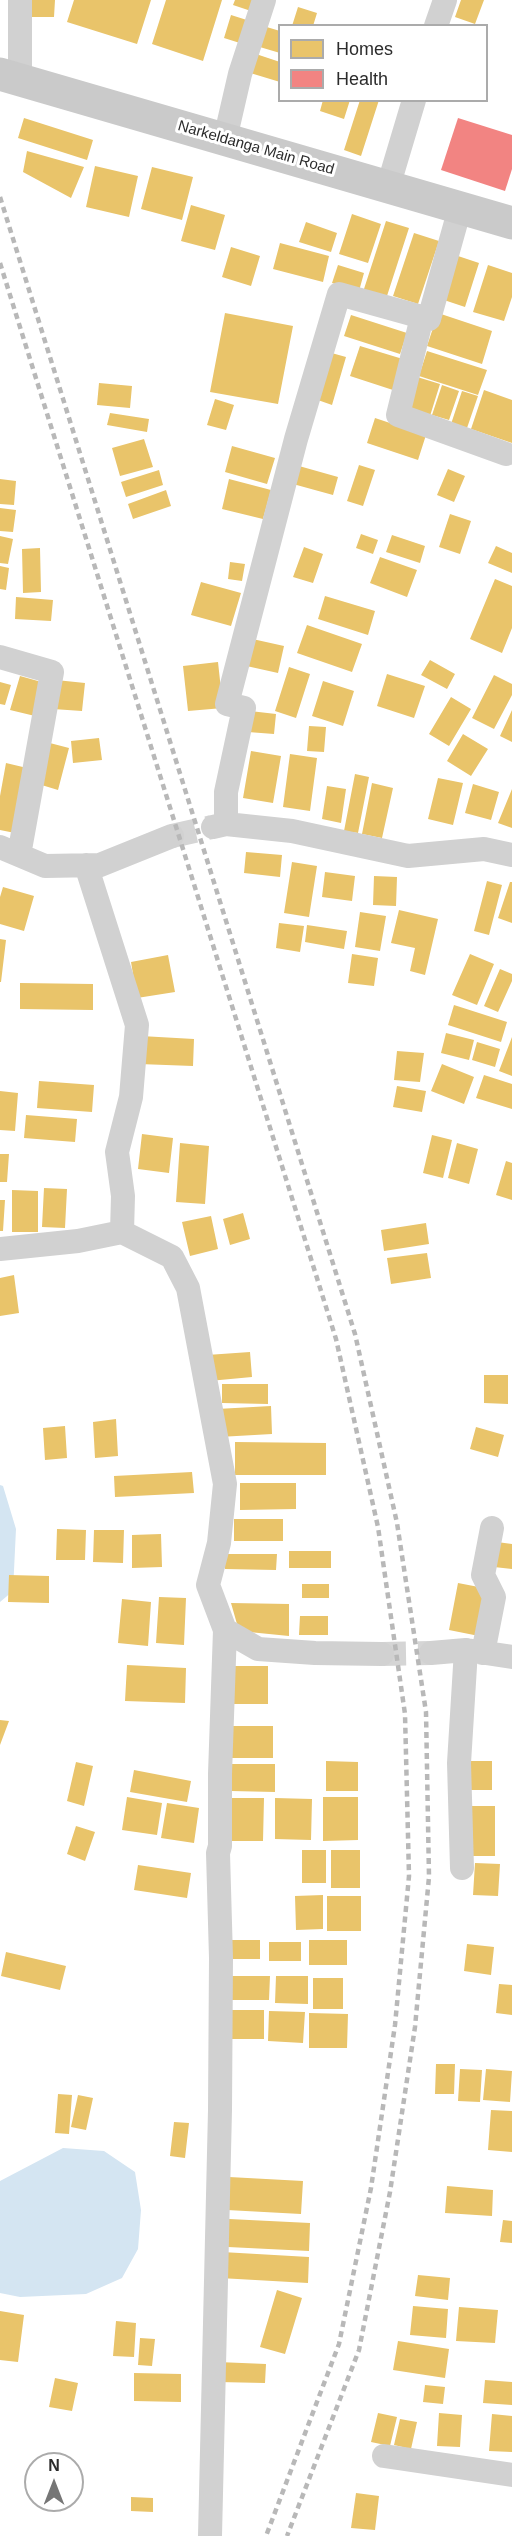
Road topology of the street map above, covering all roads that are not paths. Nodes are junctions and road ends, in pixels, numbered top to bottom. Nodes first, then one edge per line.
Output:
1 (20, 0) edge
2 (264, 0) edge
3 (445, 0) edge
4 (437, 24) edge
5 (10, 77) edge
6 (413, 102) edge
7 (225, 139) junction
8 (388, 187) junction
9 (460, 208) junction
10 (512, 223) edge
11 (422, 317) junction
12 (506, 454) dead end
13 (0, 657) edge
14 (172, 836) tunnel mouth
15 (10, 851) edge
16 (512, 855) edge
17 (86, 865) junction
18 (122, 1232) junction
19 (0, 1250) edge
20 (492, 1528) dead end
21 (225, 1630) junction
22 (474, 1651) junction
23 (431, 1653) tunnel mouth
24 (382, 1654) tunnel mouth
25 (512, 1657) edge
26 (462, 1868) dead end
27 (384, 2456) dead end
28 (512, 2475) edge
29 (210, 2536) edge

1 - 5 street
2 - 7 street
3 - 4 street
5 - 7 main road, Narkeldanga Main Road
6 - 8 street
7 - 8 main road, Narkeldanga Main Road
8 - 9 main road, Narkeldanga Main Road
9 - 10 main road, Narkeldanga Main Road
9 - 11 street
11 - 12 street
11 - 16 street
13 - 15 street
14 - 17 street
15 - 17 street
17 - 18 street
18 - 19 street
18 - 21 street
20 - 22 street
21 - 24 street
21 - 29 street
22 - 23 street
22 - 25 street
22 - 26 street
27 - 28 street

